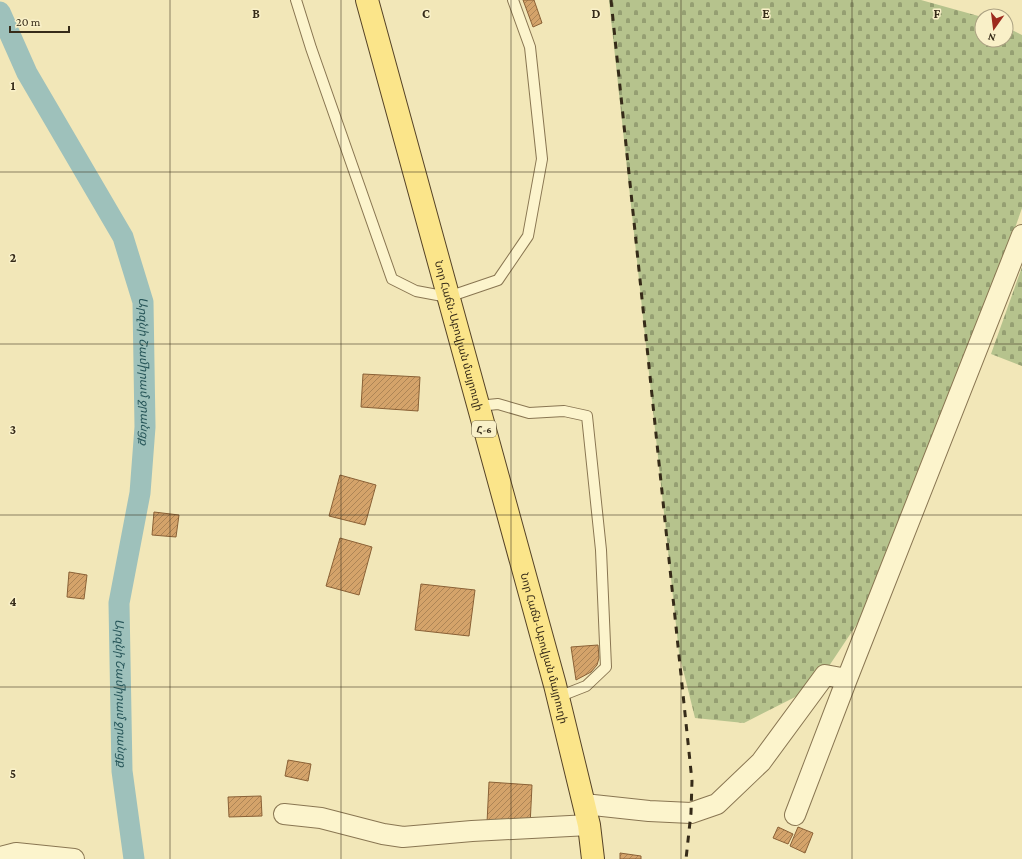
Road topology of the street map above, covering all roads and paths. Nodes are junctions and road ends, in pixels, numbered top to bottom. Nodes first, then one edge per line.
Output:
1 (296, 0) edge
2 (367, 0) edge
3 (513, 0) edge
4 (1022, 235) edge
5 (448, 297) junction
6 (478, 406) junction
7 (847, 679) junction
8 (558, 697) junction
9 (584, 804) junction
10 (284, 814) dead end
11 (795, 815) dead end
12 (589, 825) junction
13 (0, 856) edge
14 (74, 859) edge
15 (593, 859) edge

1 - 5 lane
2 - 5 main road, Նոր Հաճն-Աբովյան մայրուղի / Հ-6
3 - 5 lane
4 - 7 street
5 - 6 main road, Նոր Հաճն-Աբովյան մայրուղի / Հ-6
6 - 8 main road, Նոր Հաճն-Աբովյան մայրուղի / Հ-6
6 - 8 lane
7 - 9 street
7 - 11 street
8 - 9 main road, Նոր Հաճն-Աբովյան մայրուղի / Հ-6
9 - 12 main road, Նոր Հաճն-Աբովյան մայրուղի / Հ-6
10 - 12 street
12 - 15 main road, Նոր Հաճն-Աբովյան մայրուղի / Հ-6
13 - 14 street

